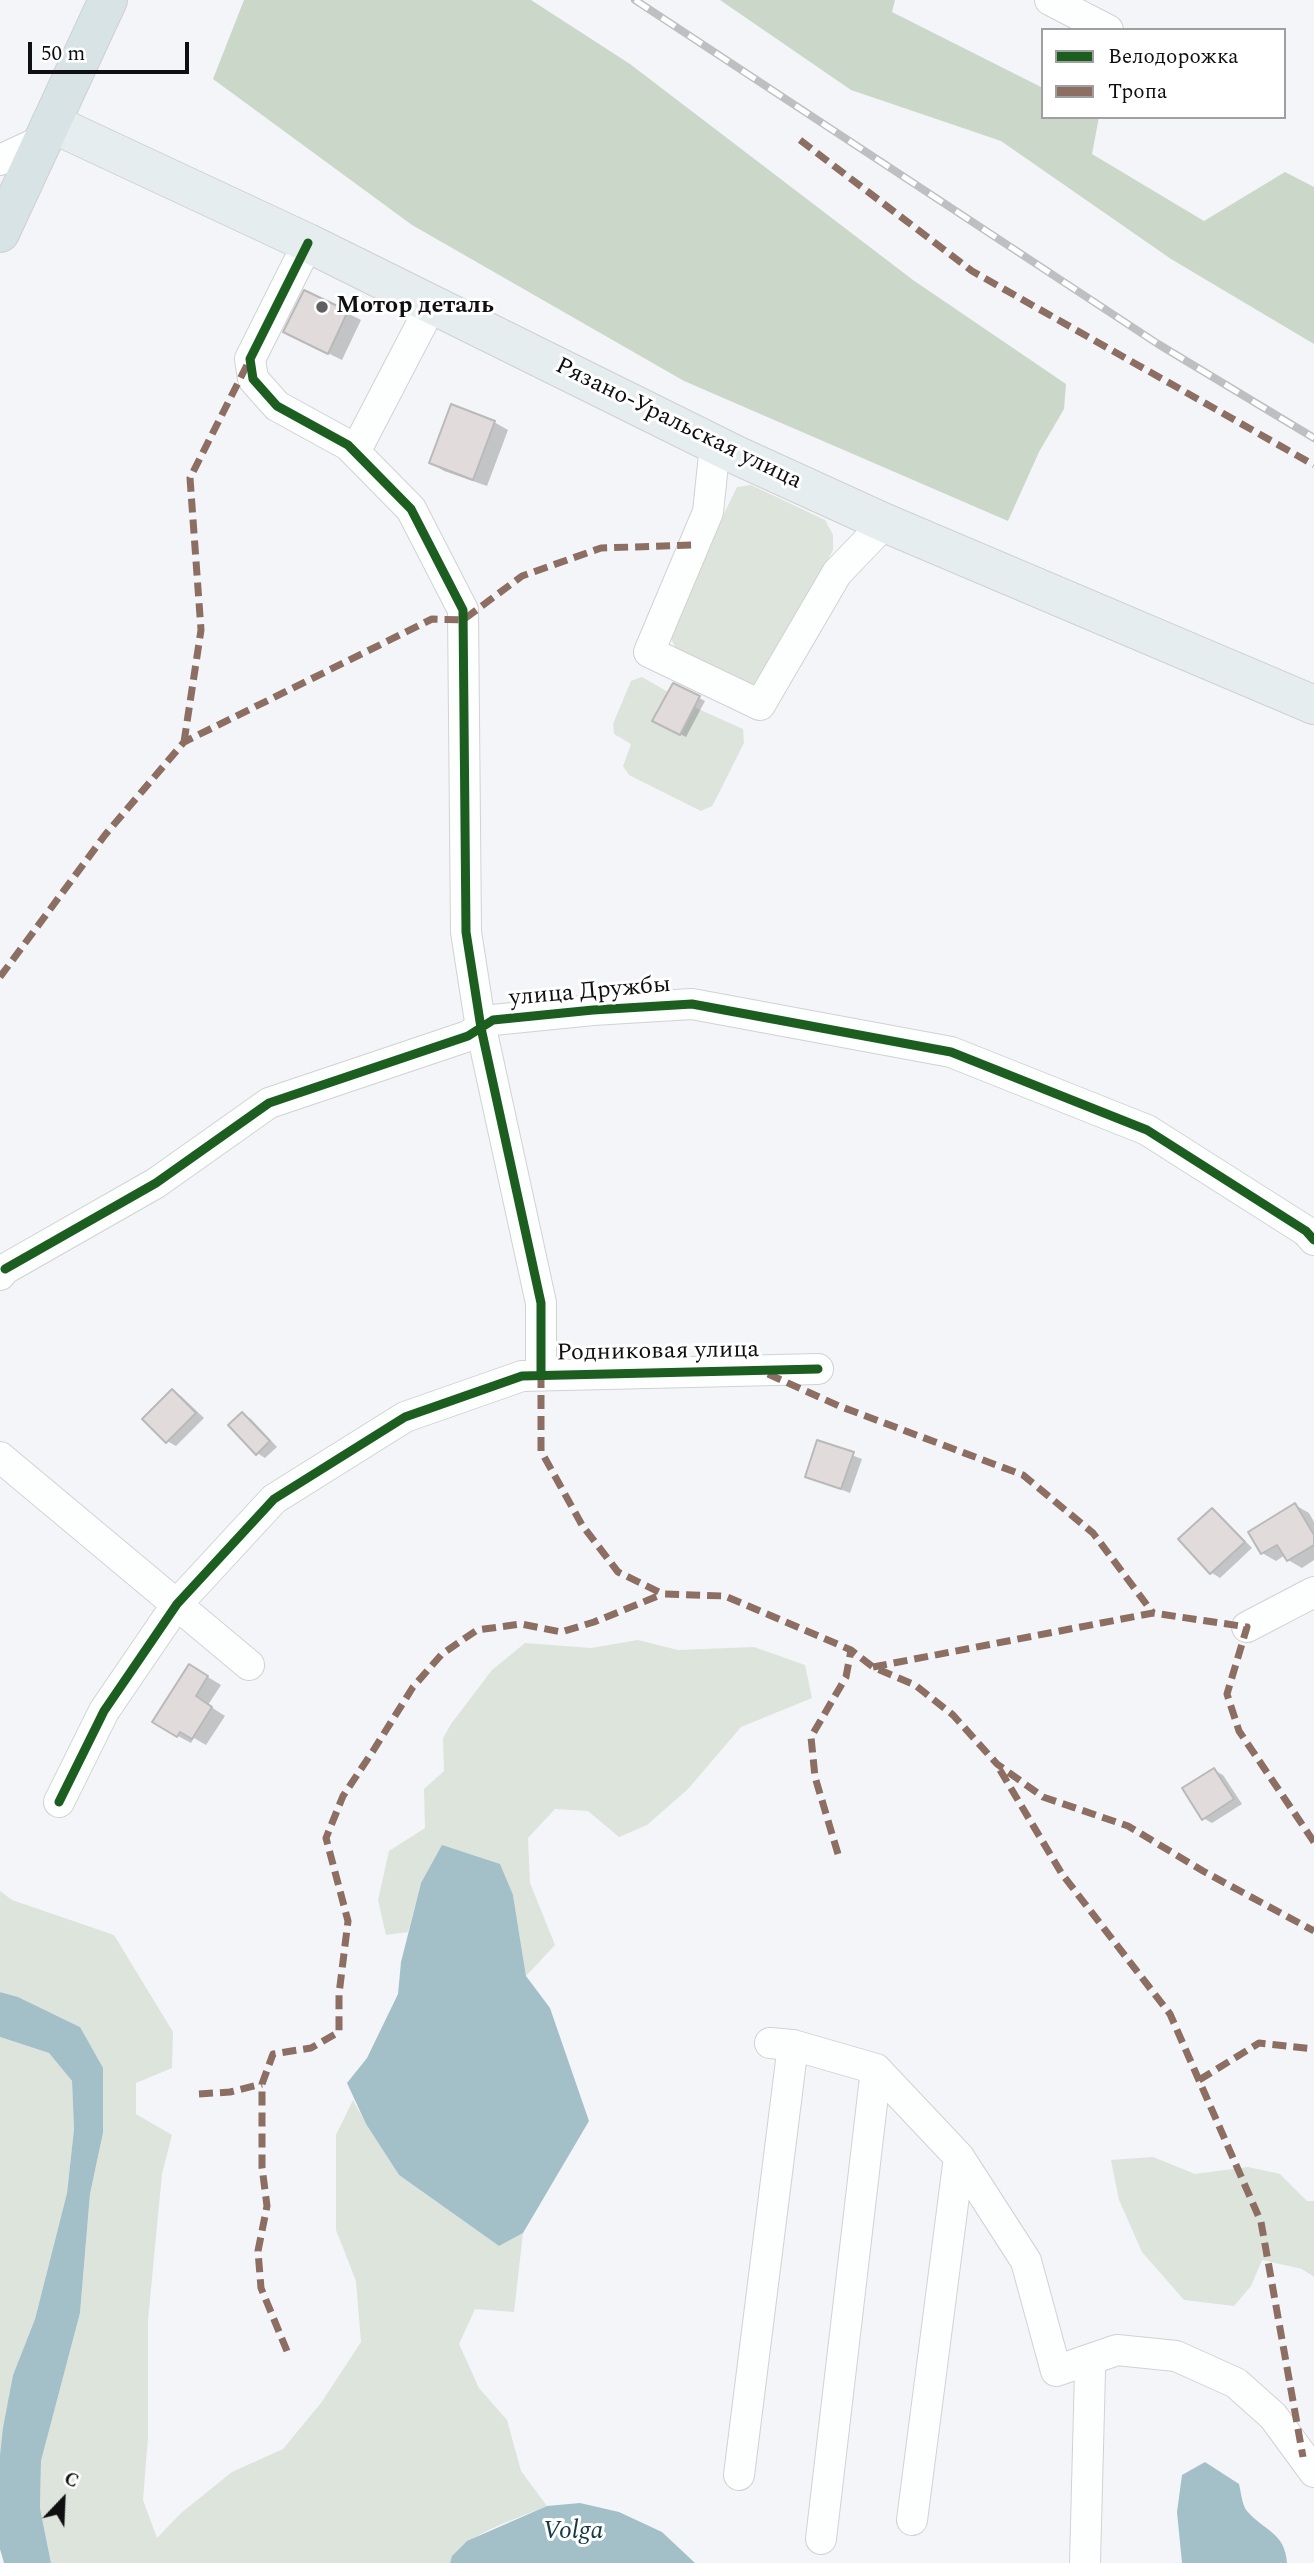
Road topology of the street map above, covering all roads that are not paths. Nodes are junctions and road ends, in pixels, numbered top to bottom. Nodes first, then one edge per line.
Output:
1 (108, 0) edge
2 (1050, 0) edge
3 (1104, 28) edge
4 (47, 131) junction
5 (0, 160) edge
6 (0, 233) edge
7 (308, 243) junction
8 (432, 304) junction
9 (715, 445) junction
10 (355, 452) junction
11 (885, 523) junction
12 (1314, 705) edge
13 (481, 1028) junction
14 (1314, 1240) edge
15 (3, 1272) edge
16 (818, 1369) dead end
17 (541, 1374) junction
18 (0, 1457) edge
19 (1314, 1592) edge
20 (177, 1604) junction
21 (1247, 1627) dead end
22 (249, 1665) dead end
23 (59, 1802) dead end
24 (876, 2069) junction
25 (959, 2157) junction
26 (1090, 2371) dead end
27 (1314, 2472) edge
28 (739, 2475) dead end
29 (912, 2520) dead end
30 (821, 2539) dead end
31 (1085, 2563) edge

1 - 4 highway
2 - 3 street
4 - 5 street
4 - 6 highway
4 - 7 main road, Рязано-Уральская улица
7 - 8 main road, Рязано-Уральская улица
7 - 10 street
8 - 9 main road, Рязано-Уральская улица
8 - 10 street
9 - 11 main road, Рязано-Уральская улица
9 - 11 street
10 - 13 street
11 - 12 main road, Рязано-Уральская улица
13 - 14 street, улица Дружбы
13 - 15 street, улица Дружбы
13 - 17 street
16 - 17 street, Родниковая улица
17 - 20 street, Родниковая улица
18 - 20 street
19 - 21 street
20 - 22 street
20 - 23 street, Родниковая улица
24 - 25 street
24 - 28 street
24 - 30 street
25 - 27 street
25 - 29 street
26 - 31 street

